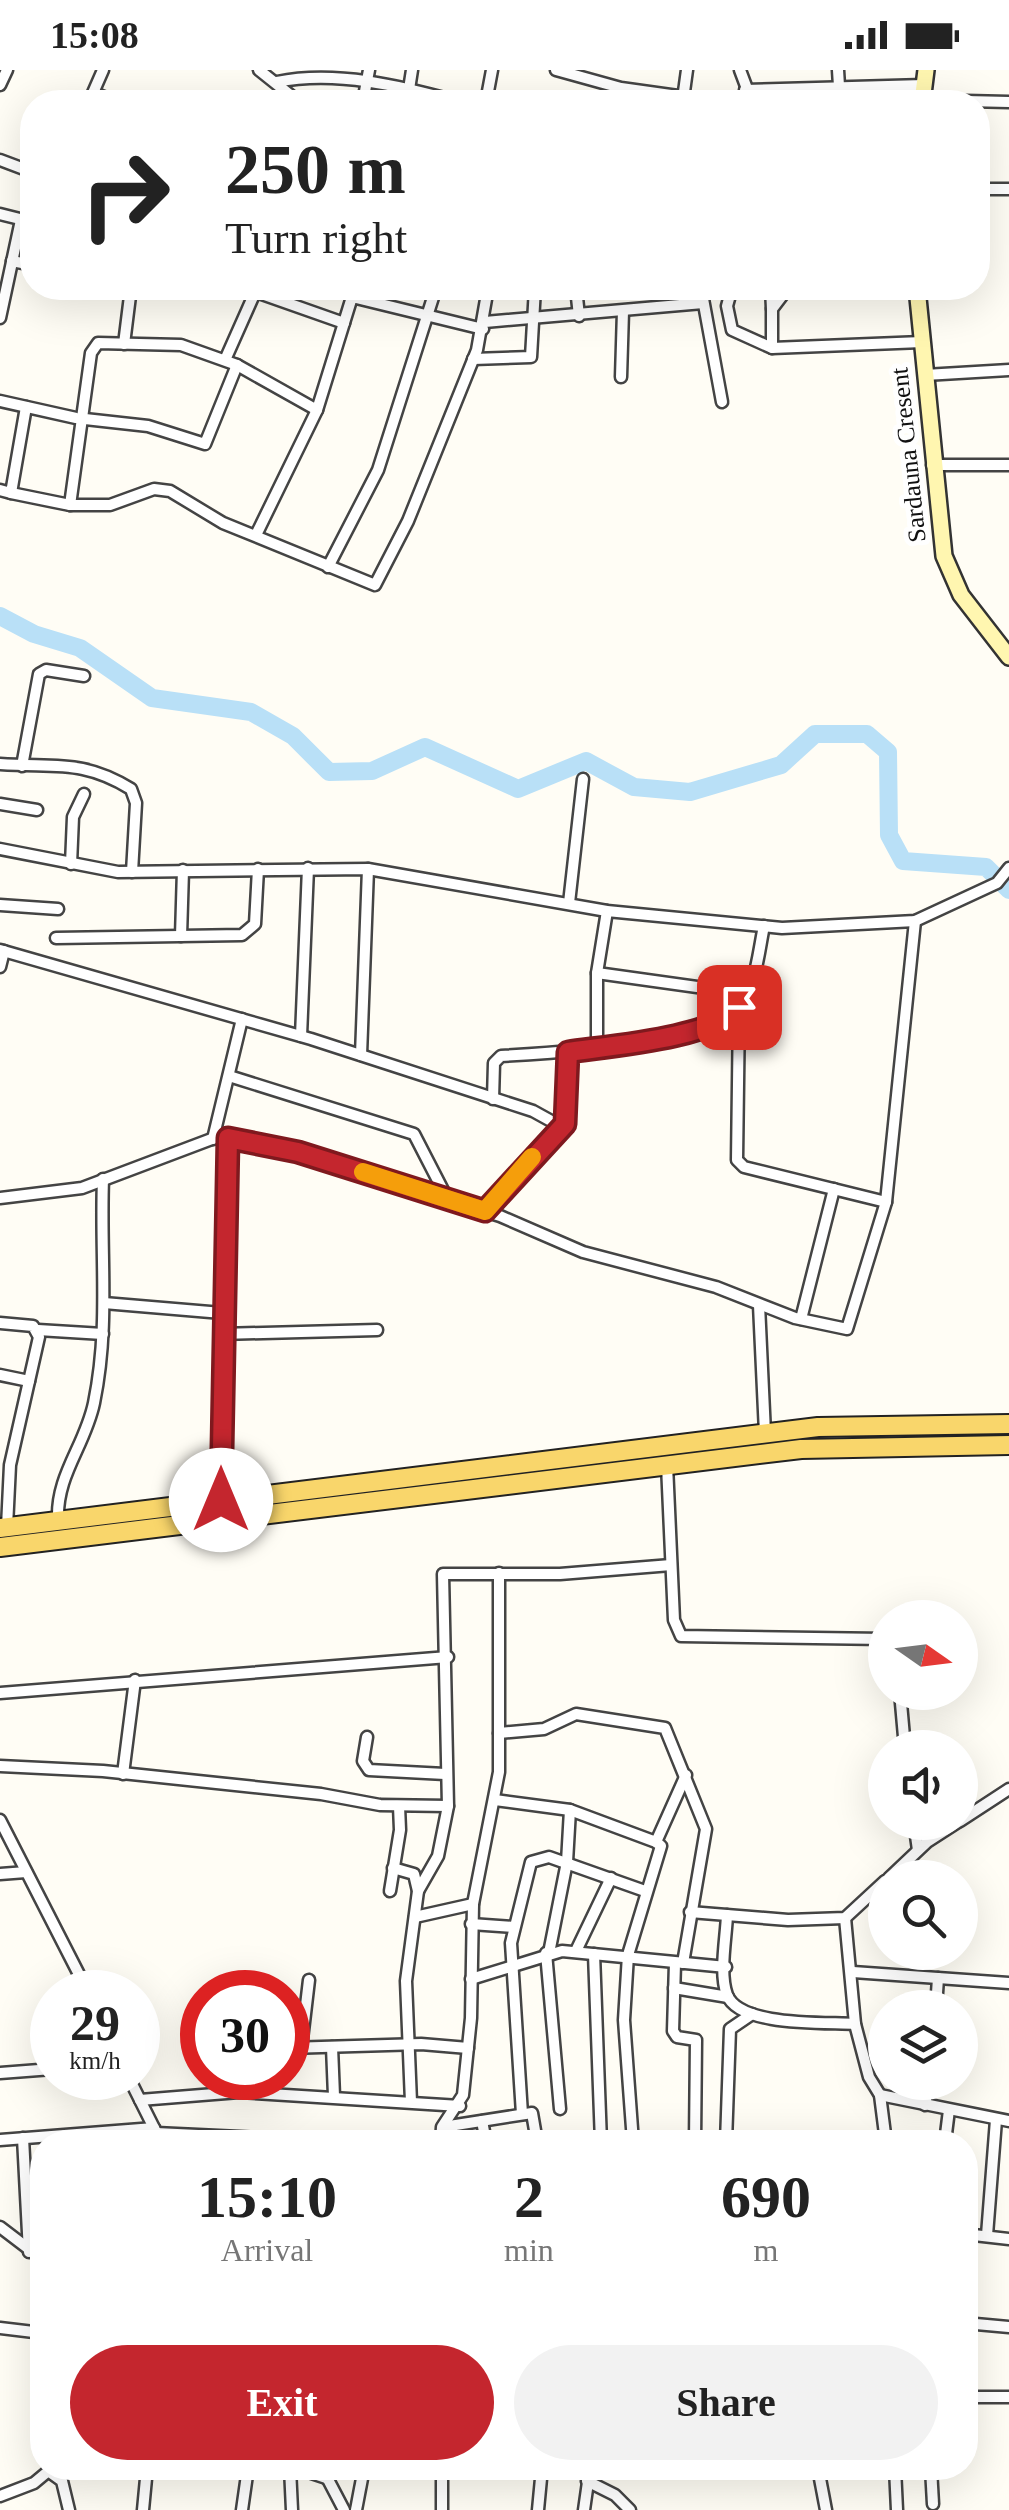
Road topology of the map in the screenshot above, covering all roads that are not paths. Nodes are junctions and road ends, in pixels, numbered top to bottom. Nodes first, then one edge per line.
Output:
1 (7, 70) edge
2 (260, 70) edge
3 (412, 70) edge
4 (556, 70) edge
5 (740, 70) edge
6 (838, 70) edge
7 (315, 71) edge
8 (368, 74) edge
9 (277, 82) junction
10 (0, 85) edge
11 (839, 86) junction
12 (409, 89) junction
13 (286, 90) edge
14 (413, 90) edge
15 (639, 90) edge
16 (745, 90) joint
17 (924, 90) edge
18 (20, 240) edge
19 (12, 262) junction
20 (20, 263) edge
21 (130, 300) edge
22 (253, 300) edge
23 (283, 300) edge
24 (351, 300) edge
25 (369, 300) edge
26 (433, 300) edge
27 (487, 300) edge
28 (535, 300) edge
29 (577, 300) edge
30 (702, 300) edge
31 (729, 300) edge
32 (772, 300) edge
33 (918, 300) edge
34 (375, 301) joint
35 (702, 303) junction
36 (1, 311) edge
37 (623, 311) junction
38 (428, 316) junction
39 (579, 316) junction
40 (534, 320) junction
41 (344, 323) junction
42 (484, 326) junction
43 (922, 342) junction
44 (124, 344) junction
45 (772, 348) junction
46 (473, 359) junction
47 (231, 362) junction
48 (1009, 370) edge
49 (925, 375) junction
50 (622, 377) dead end
51 (0, 402) edge
52 (722, 402) dead end
53 (26, 407) junction
54 (318, 410) junction
55 (82, 418) junction
56 (932, 465) junction
57 (1009, 465) edge
58 (6, 491) edge
59 (70, 505) junction
60 (256, 535) junction
61 (328, 567) junction
62 (1009, 658) edge
63 (84, 676) dead end
64 (0, 764) edge
65 (22, 766) junction
66 (583, 779) dead end
67 (84, 794) dead end
68 (0, 804) edge
69 (36, 810) dead end
70 (0, 849) edge
71 (71, 864) junction
72 (308, 868) junction
73 (258, 869) junction
74 (368, 869) junction
75 (184, 870) junction
76 (132, 872) junction
77 (1002, 877) edge
78 (568, 903) junction
79 (0, 904) edge
80 (58, 909) dead end
81 (607, 911) junction
82 (915, 921) junction
83 (764, 926) junction
84 (181, 936) junction
85 (56, 938) dead end
86 (2, 951) edge
87 (0, 967) edge
88 (597, 973) junction
89 (747, 994) junction
90 (739, 1007) junction
91 (242, 1019) junction
92 (301, 1036) junction
93 (597, 1048) junction
94 (568, 1052) junction
95 (361, 1055) junction
96 (230, 1076) junction
97 (493, 1099) junction
98 (562, 1127) junction
99 (213, 1138) junction
100 (228, 1138) junction
101 (103, 1179) junction
102 (834, 1189) junction
103 (0, 1198) edge
104 (450, 1202) junction
105 (886, 1202) junction
106 (485, 1211) junction
107 (104, 1303) junction
108 (759, 1305) junction
109 (222, 1313) junction
110 (801, 1319) junction
111 (0, 1323) edge
112 (38, 1330) junction
113 (377, 1330) dead end
114 (103, 1334) junction
115 (221, 1334) junction
116 (0, 1375) edge
117 (29, 1381) junction
118 (1009, 1424) edge
119 (765, 1433) junction
120 (1009, 1445) edge
121 (5, 1465) edge
122 (667, 1465) junction
123 (221, 1500) junction
124 (58, 1520) junction
125 (4, 1527) edge
126 (0, 1547) edge
127 (671, 1565) junction
128 (499, 1573) junction
129 (868, 1638) edge
130 (448, 1657) junction
131 (135, 1680) junction
132 (0, 1693) edge
133 (498, 1734) junction
134 (367, 1737) dead end
135 (0, 1766) edge
136 (123, 1774) junction
137 (445, 1774) junction
138 (686, 1775) junction
139 (420, 1776) junction
140 (1009, 1788) edge
141 (495, 1800) junction
142 (421, 1803) junction
143 (399, 1806) junction
144 (448, 1806) junction
145 (978, 1809) edge
146 (570, 1810) junction
147 (0, 1820) edge
148 (917, 1840) edge
149 (933, 1840) edge
150 (656, 1842) junction
151 (918, 1850) junction
152 (907, 1860) edge
153 (567, 1862) junction
154 (393, 1868) junction
155 (26, 1872) junction
156 (0, 1874) edge
157 (610, 1878) junction
158 (390, 1891) dead end
159 (418, 1891) junction
160 (645, 1891) junction
161 (868, 1897) edge
162 (473, 1904) junction
163 (690, 1912) junction
164 (727, 1916) junction
165 (415, 1917) junction
166 (845, 1918) junction
167 (472, 1924) junction
168 (514, 1927) junction
169 (576, 1951) junction
170 (547, 1953) junction
171 (594, 1954) junction
172 (628, 1955) junction
173 (679, 1963) junction
174 (512, 1966) junction
175 (726, 1966) junction
176 (77, 1970) edge
177 (853, 1972) junction
178 (938, 1978) junction
179 (470, 1979) junction
180 (1009, 1983) edge
181 (674, 1988) junction
182 (937, 1990) edge
183 (728, 1998) junction
184 (752, 2014) junction
185 (855, 2024) junction
186 (406, 2044) junction
187 (332, 2047) junction
188 (310, 2048) edge
189 (468, 2048) junction
190 (30, 2071) edge
191 (868, 2072) edge
192 (0, 2074) edge
193 (310, 2095) edge
194 (334, 2096) junction
195 (140, 2100) edge
196 (881, 2100) edge
197 (902, 2100) edge
198 (925, 2100) edge
199 (410, 2102) junction
200 (924, 2105) junction
201 (460, 2106) junction
202 (560, 2109) dead end
203 (950, 2110) junction
204 (522, 2114) junction
205 (482, 2120) junction
206 (996, 2120) junction
207 (1009, 2122) edge
208 (442, 2127) junction
209 (155, 2130) edge
210 (442, 2130) edge
211 (484, 2130) edge
212 (536, 2130) edge
213 (601, 2130) edge
214 (632, 2130) edge
215 (695, 2130) edge
216 (726, 2130) edge
217 (884, 2130) edge
218 (947, 2130) edge
219 (23, 2138) junction
220 (30, 2138) edge
221 (0, 2140) edge
222 (0, 2227) edge
223 (978, 2235) edge
224 (987, 2235) junction
225 (1009, 2239) edge
226 (29, 2252) joint
227 (978, 2324) edge
228 (0, 2328) edge
229 (1009, 2328) edge
230 (30, 2332) edge
231 (1009, 2397) edge
232 (978, 2398) edge
233 (34, 2480) edge
234 (62, 2480) edge
235 (145, 2480) edge
236 (246, 2480) edge
237 (293, 2480) edge
238 (328, 2480) edge
239 (362, 2480) edge
240 (442, 2480) edge
241 (541, 2480) edge
242 (820, 2480) edge
243 (896, 2480) edge
244 (932, 2480) edge
245 (587, 2481) joint
246 (0, 2496) edge
247 (933, 2504) dead end
248 (69, 2510) edge
249 (143, 2510) edge
250 (242, 2510) edge
251 (292, 2510) edge
252 (344, 2510) edge
253 (356, 2510) edge
254 (442, 2510) edge
255 (538, 2510) edge
256 (584, 2510) edge
257 (630, 2510) edge
258 (826, 2510) edge
259 (897, 2510) edge

1 - 10 street
2 - 9 street
3 - 12 street
4 - 15 street
5 - 16 street
6 - 11 street
7 - 8 street
7 - 9 street
8 - 12 street
9 - 13 street
11 - 16 street
11 - 17 street
12 - 14 street
18 - 19 street
19 - 20 street
19 - 36 street
21 - 44 street
22 - 47 street
23 - 41 street
24 - 41 street
25 - 34 street
26 - 38 street
27 - 42 street
28 - 40 street
29 - 39 street
30 - 35 street
31 - 45 street
32 - 45 street
33 - 43 street, Sardauna Cresent
34 - 38 street
35 - 37 street
35 - 52 street
37 - 39 street
37 - 50 street
38 - 42 street
38 - 61 street
39 - 40 street
40 - 42 street
40 - 46 street
41 - 54 street
42 - 46 street
43 - 45 street
43 - 49 street, Sardauna Cresent
44 - 47 street
44 - 55 street
46 - 61 street
47 - 54 street
47 - 55 street
48 - 49 street
49 - 56 street, Sardauna Cresent
51 - 53 street
53 - 55 street
53 - 58 street
54 - 60 street
55 - 59 street
56 - 57 street
56 - 62 street, Sardauna Cresent
58 - 59 street
59 - 60 street
60 - 61 street
63 - 65 street
64 - 65 street
65 - 76 street
66 - 78 street
67 - 71 street
68 - 69 street
70 - 71 street
71 - 76 street
72 - 73 street
72 - 74 street
72 - 92 street
73 - 75 street
73 - 84 street
74 - 78 street
74 - 95 street
75 - 76 street
75 - 84 street
77 - 82 street
78 - 81 street
79 - 80 street
81 - 83 street
81 - 88 street
82 - 83 street
82 - 105 street
83 - 89 street
84 - 85 street
86 - 87 street
86 - 91 street
88 - 89 street
88 - 93 street
89 - 90 street
90 - 93 street
90 - 102 street
91 - 92 street
91 - 96 street
92 - 95 street
93 - 94 street
94 - 97 street
94 - 98 street
95 - 97 street
96 - 99 street
96 - 104 street
97 - 98 street
98 - 106 street
99 - 100 street
99 - 101 street
100 - 104 street
100 - 109 street
101 - 103 street
101 - 107 street
102 - 105 street
102 - 110 street
104 - 106 street
105 - 110 street
106 - 108 street
107 - 109 street
107 - 114 street
108 - 110 street
108 - 119 street
109 - 115 street
111 - 112 street
112 - 114 street
112 - 117 street
113 - 115 street
114 - 124 street
115 - 123 street
116 - 117 street
117 - 121 street
118 - 119 main road
119 - 123 main road
120 - 122 main road
121 - 125 street
122 - 126 main road
122 - 127 street
123 - 124 main road
124 - 125 main road
127 - 128 street
127 - 129 street
128 - 130 street
128 - 133 street
130 - 131 street
130 - 137 street
131 - 132 street
131 - 136 street
133 - 138 street
133 - 141 street
134 - 139 street
135 - 136 street
136 - 143 street
137 - 139 street
137 - 144 street
138 - 150 street
138 - 163 street
139 - 142 street
140 - 145 street
141 - 146 street
141 - 162 street
142 - 143 street
142 - 144 street
143 - 154 street
144 - 159 street
146 - 150 street
146 - 153 street
147 - 155 street
148 - 151 street
149 - 151 street
150 - 160 street
151 - 152 street
153 - 157 street
153 - 168 street
153 - 170 street
154 - 158 street
154 - 159 street
155 - 156 street
155 - 176 street
157 - 160 street
157 - 169 street
159 - 165 street
160 - 172 street
161 - 166 street
162 - 165 street
162 - 167 street
163 - 164 street
163 - 173 street
164 - 166 street
164 - 175 street
165 - 186 street
166 - 177 street
167 - 168 street
167 - 179 street
168 - 174 street
169 - 170 street
169 - 171 street
170 - 174 street
170 - 202 street
171 - 172 street
171 - 213 street
172 - 173 street
172 - 214 street
173 - 175 street
173 - 181 street
174 - 179 street
174 - 204 street
175 - 183 street
177 - 178 street
177 - 185 street
178 - 180 street
178 - 182 street
179 - 189 street
181 - 183 street
181 - 215 street
183 - 184 street
184 - 185 street
184 - 216 street
185 - 191 street
186 - 187 street
186 - 189 street
186 - 199 street
187 - 188 street
187 - 194 street
189 - 201 street
190 - 192 street
193 - 194 street
194 - 199 street
195 - 209 street
196 - 217 street
197 - 200 street
198 - 200 street
199 - 201 street
200 - 203 street
201 - 208 street
203 - 206 street
203 - 218 street
204 - 205 street
204 - 212 street
205 - 208 street
205 - 211 street
206 - 207 street
206 - 224 street
208 - 210 street
219 - 220 street
219 - 221 street
219 - 226 street
222 - 226 street
223 - 224 street
224 - 225 street
227 - 229 street
228 - 230 street
231 - 232 street
233 - 246 street
234 - 248 street
235 - 249 street
236 - 250 street
237 - 251 street
238 - 252 street
239 - 253 street
240 - 254 street
241 - 255 street
242 - 258 street
243 - 259 street
244 - 247 street
245 - 256 street
245 - 257 street

